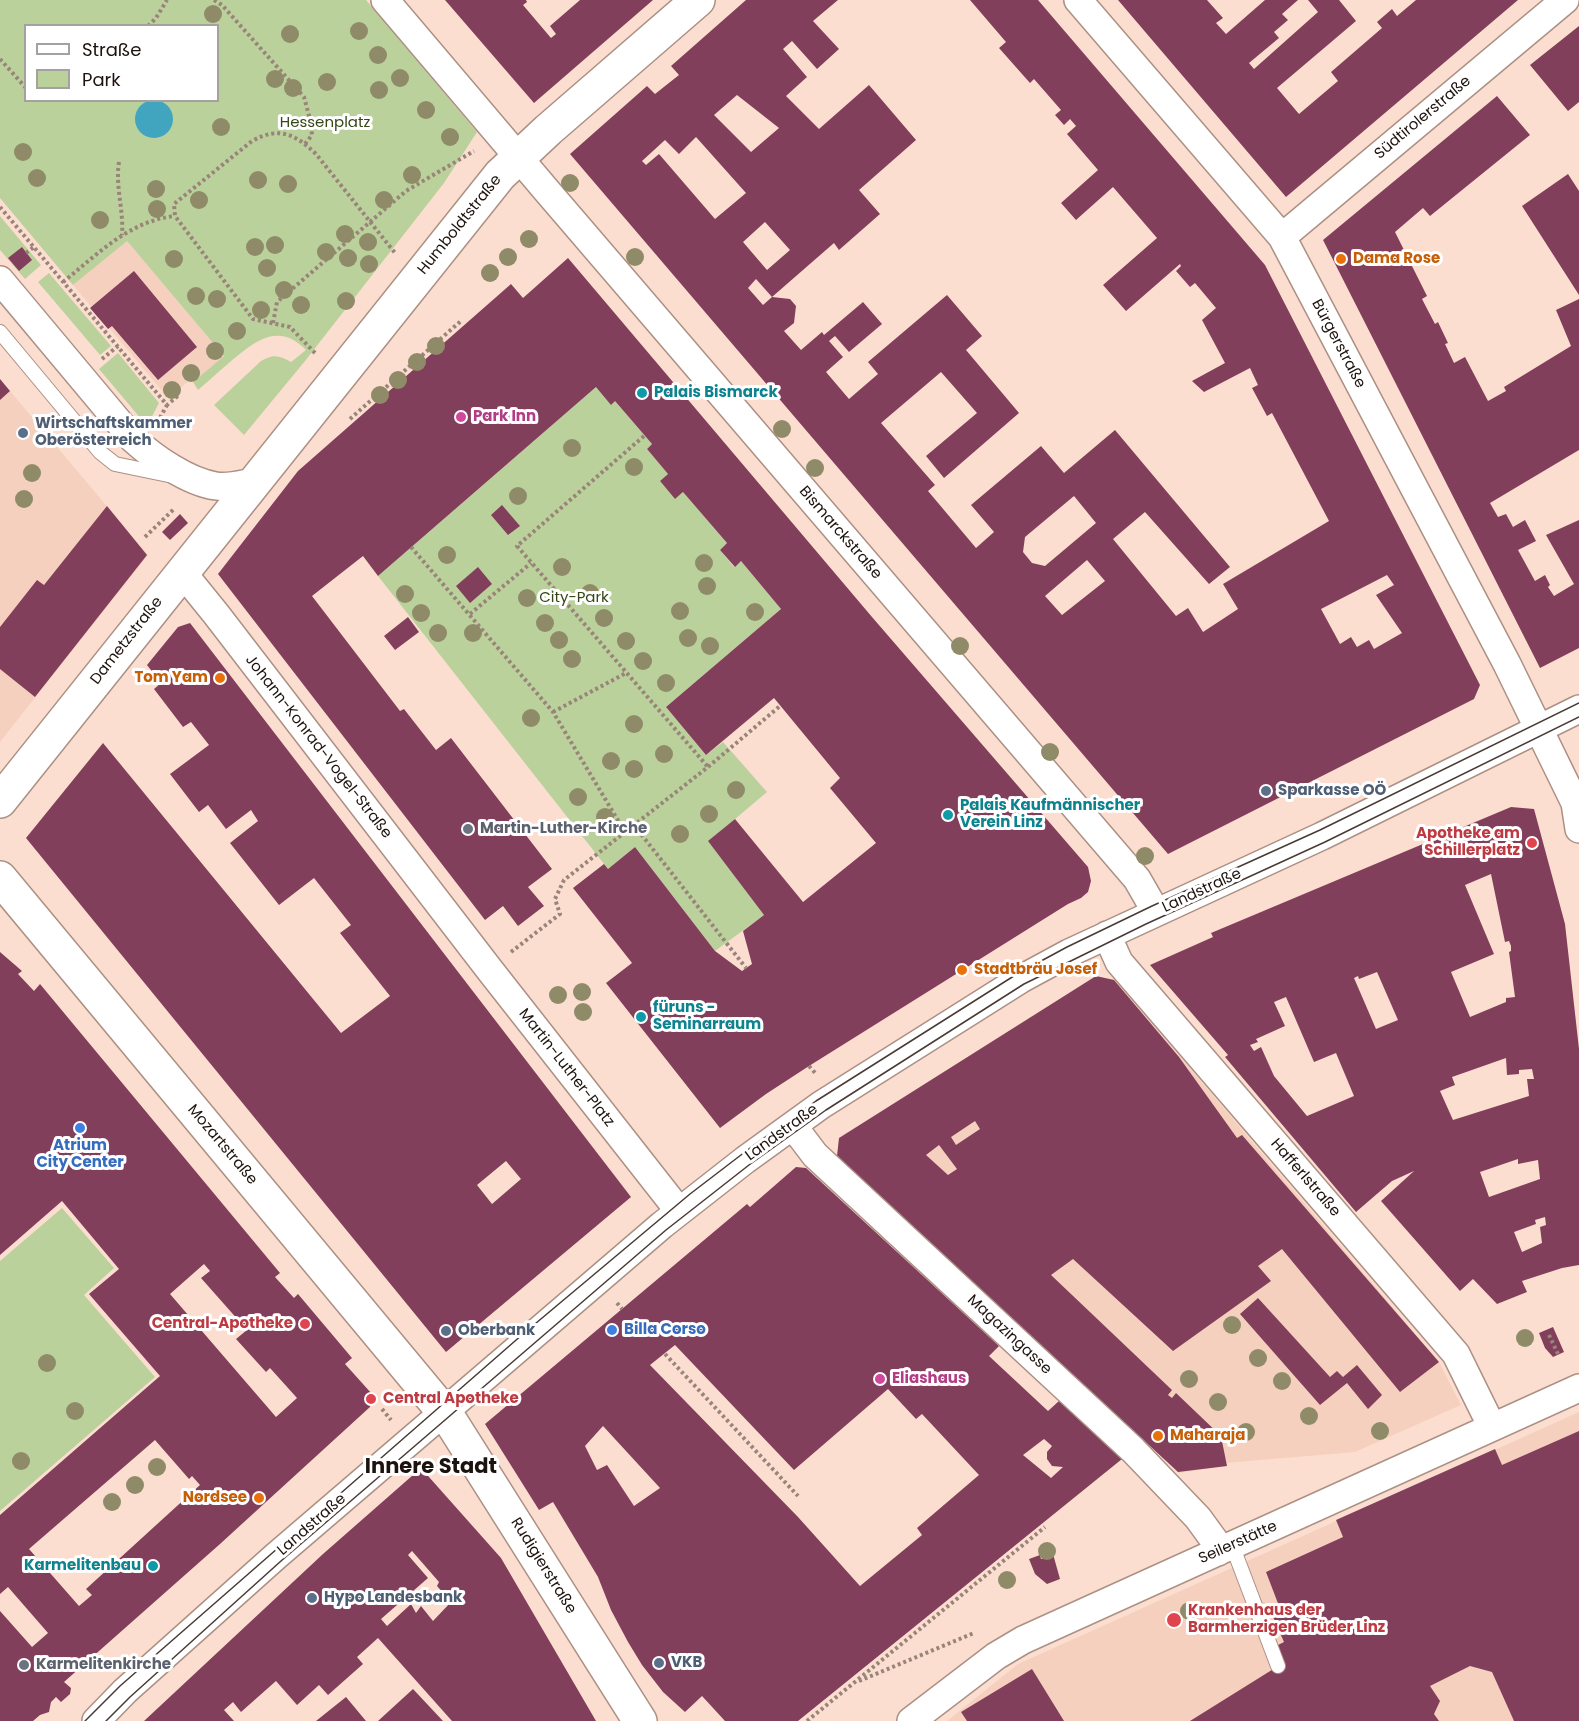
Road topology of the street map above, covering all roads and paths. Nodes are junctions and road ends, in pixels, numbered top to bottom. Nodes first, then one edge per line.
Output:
1 (166, 0) edge
2 (214, 0) edge
3 (385, 0) edge
4 (698, 0) edge
5 (1078, 0) edge
6 (1565, 0) edge
7 (150, 24) edge
8 (0, 59) edge
9 (24, 86) edge
10 (305, 144) junction
11 (478, 149) dead end
12 (518, 158) junction
13 (119, 162) dead end
14 (0, 207) edge
15 (175, 216) junction
16 (370, 222) junction
17 (122, 236) junction
18 (1282, 237) junction
19 (34, 247) junction
20 (26, 253) dead end
21 (395, 253) dead end
22 (0, 280) edge
23 (63, 282) junction
24 (0, 294) edge
25 (273, 323) junction
26 (0, 332) edge
27 (315, 353) dead end
28 (179, 395) dead end
29 (167, 405) junction
30 (153, 431) dead end
31 (644, 436) dead end
32 (142, 471) junction
33 (199, 481) junction
34 (254, 482) junction
35 (175, 508) dead end
36 (145, 537) dead end
37 (411, 547) dead end
38 (531, 563) junction
39 (182, 572) junction
40 (470, 614) junction
41 (626, 673) junction
42 (780, 706) dead end
43 (1579, 709) edge
44 (554, 712) junction
45 (1539, 729) junction
46 (708, 767) junction
47 (0, 801) edge
48 (634, 825) junction
49 (1579, 829) edge
50 (625, 832) junction
51 (0, 878) edge
52 (1155, 912) junction
53 (454, 924) joint
54 (1107, 935) junction
55 (746, 968) dead end
56 (489, 969) junction
57 (793, 1125) junction
58 (679, 1211) junction
59 (1549, 1335) dead end
60 (664, 1354) dead end
61 (1558, 1354) dead end
62 (1579, 1388) edge
63 (444, 1412) junction
64 (1492, 1427) junction
65 (798, 1496) dead end
66 (1045, 1527) dead end
67 (1225, 1549) junction
68 (982, 1630) dead end
69 (1278, 1666) dead end
70 (853, 1683) junction
71 (96, 1721) edge
72 (640, 1721) edge
73 (807, 1721) edge
74 (911, 1721) edge

1 - 7 path
2 - 10 path
3 - 12 street
4 - 12 main road, Humboldtstraße
5 - 18 street, Bürgerstraße
6 - 18 street, Südtirolerstraße
8 - 9 path
10 - 15 path
10 - 16 path
11 - 16 path
12 - 34 main road, Humboldtstraße
12 - 52 street, Bismarckstraße
13 - 17 path
14 - 19 path
15 - 17 path
15 - 25 path
16 - 21 path
16 - 25 path
17 - 23 path
18 - 45 street, Bürgerstraße
19 - 20 path
19 - 23 path
22 - 33 street
23 - 29 path
24 - 32 lane
25 - 27 path
26 - 32 lane
28 - 29 path
29 - 30 path
31 - 38 path
32 - 33 lane
33 - 34 street
34 - 39 main road, Dametzstraße
35 - 36 path
37 - 40 path
38 - 40 path
38 - 41 path
39 - 47 main road, Dametzstraße
39 - 53 street, Johann-Konrad-Vogel-Straße
40 - 44 path
41 - 44 path
41 - 46 path
42 - 46 path
43 - 45 street, Landstraße
44 - 50 path
45 - 49 street, Bürgerstraße
45 - 52 street, Landstraße
46 - 48 path
48 - 50 path
48 - 55 path
50 - 56 path
51 - 63 main road, Mozartstraße
52 - 54 street, Landstraße
53 - 56 street, Martin-Luther-Platz
54 - 57 street, Landstraße
54 - 64 street, Hafferlstraße
56 - 58 street, Martin-Luther-Platz
57 - 58 street, Landstraße
57 - 67 street, Magazingasse
58 - 63 street, Landstraße
59 - 61 path
60 - 65 path
62 - 64 street, Seilerstätte
63 - 71 street, Landstraße
63 - 72 main road, Rudigierstraße
64 - 67 street, Seilerstätte
66 - 70 path
67 - 69 lane
67 - 74 street, Seilerstätte
68 - 70 path
70 - 73 path

